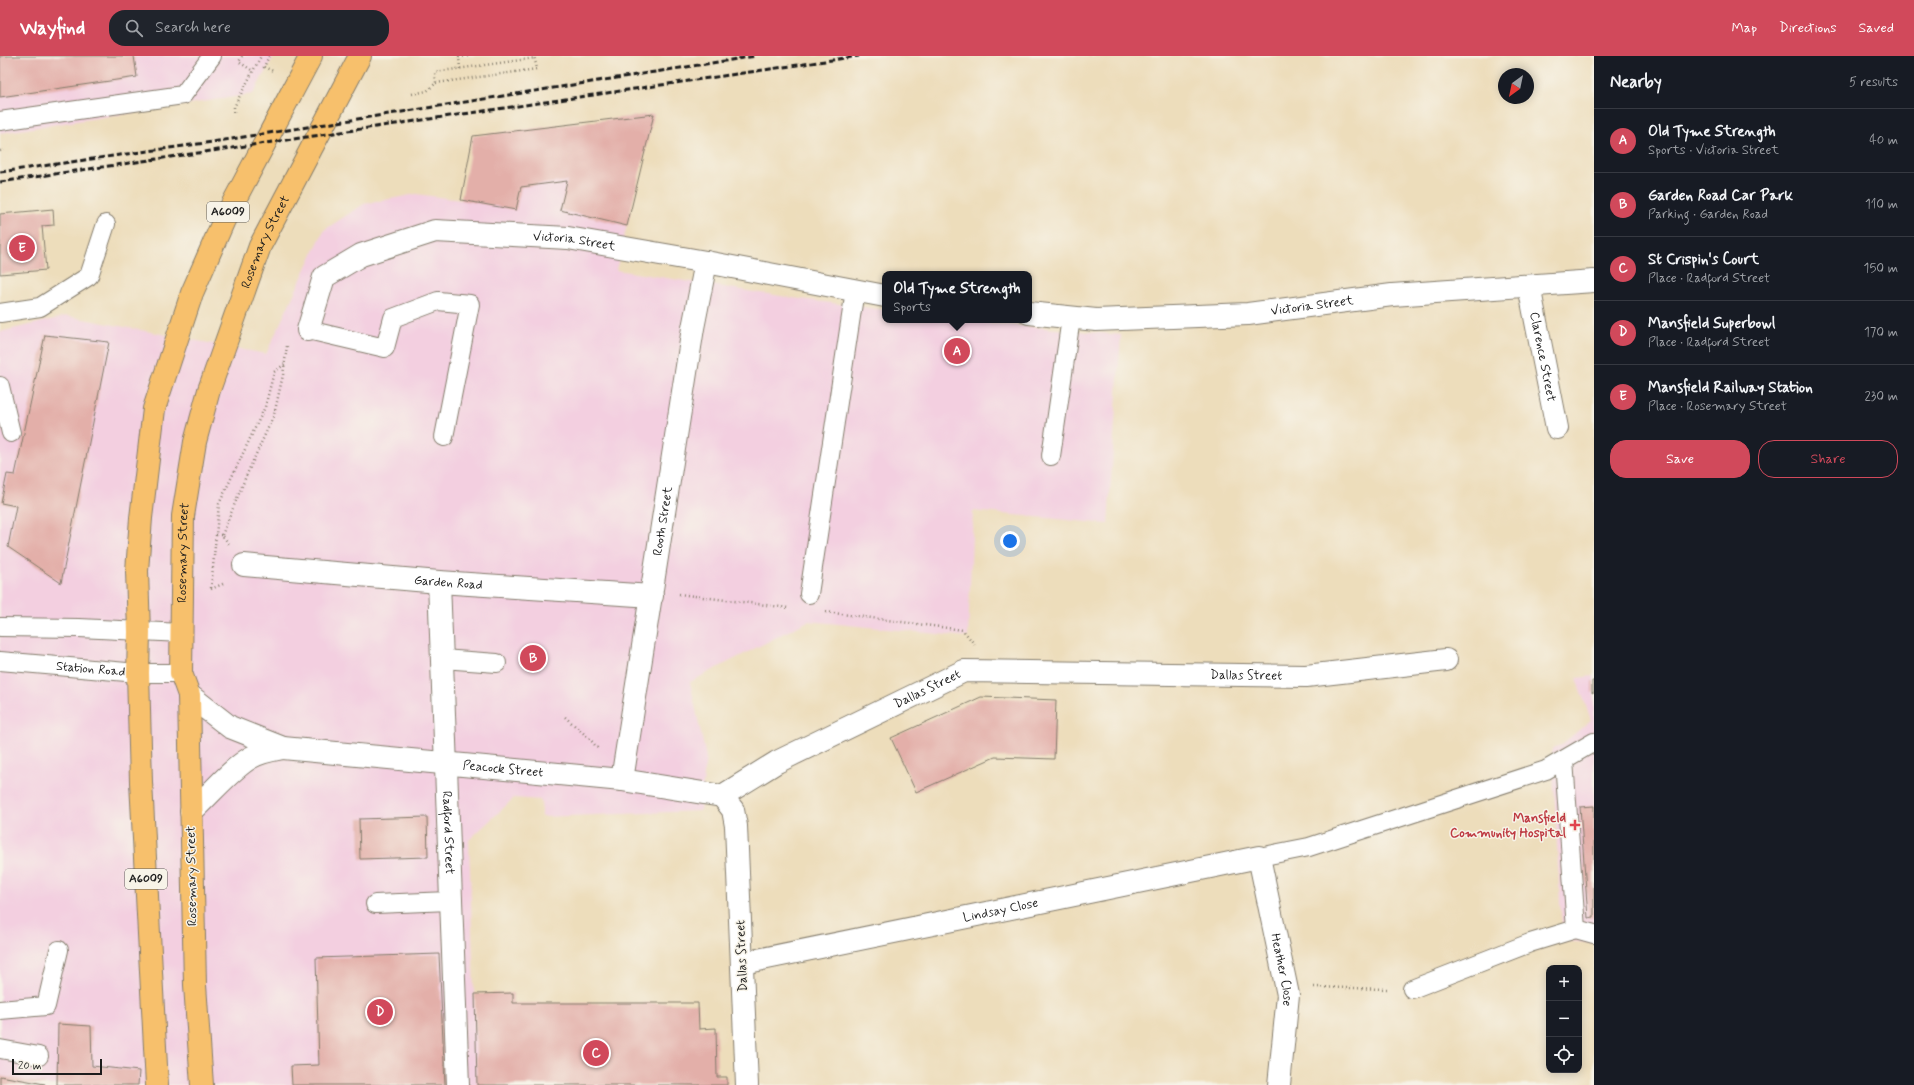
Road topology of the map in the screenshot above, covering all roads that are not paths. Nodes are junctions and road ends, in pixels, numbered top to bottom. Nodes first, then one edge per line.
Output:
1 (212, 56) edge
2 (311, 56) edge
3 (360, 56) edge
4 (0, 121) edge
5 (106, 224) dead end
6 (706, 262) junction
7 (1594, 282) edge
8 (1529, 286) junction
9 (855, 290) junction
10 (882, 295) edge
11 (0, 313) edge
12 (1032, 313) edge
13 (1071, 318) junction
14 (308, 330) joint
15 (0, 386) edge
16 (1558, 428) dead end
17 (12, 433) dead end
18 (444, 437) dead end
19 (1051, 456) dead end
20 (238, 572) road end
21 (439, 582) junction
22 (652, 593) junction
23 (809, 594) dead end
24 (0, 626) edge
25 (139, 632) junction
26 (182, 633) junction
27 (442, 659) junction
28 (1446, 660) dead end
29 (0, 661) edge
30 (496, 663) dead end
31 (138, 673) junction
32 (181, 673) junction
33 (189, 695) junction
34 (1594, 742) edge
35 (283, 748) junction
36 (1564, 760) junction
37 (447, 764) junction
38 (622, 780) junction
39 (722, 796) junction
40 (191, 812) junction
41 (1259, 857) junction
42 (450, 901) junction
43 (375, 904) dead end
44 (1576, 929) junction
45 (1594, 934) edge
46 (59, 950) dead end
47 (743, 964) junction
48 (1412, 989) road end
49 (0, 1010) edge
50 (0, 1049) edge
51 (40, 1056) dead end
52 (202, 1084) edge
53 (157, 1085) edge
54 (458, 1085) edge
55 (747, 1085) edge
56 (1279, 1085) edge

1 - 4 lane
2 - 25 highway, A6009
3 - 26 highway, Rosemary Street
5 - 11 lane
6 - 9 street, Victoria Street
6 - 14 street, Victoria Street
6 - 22 street, Rooth Street
7 - 8 street, Victoria Street
8 - 13 street, Victoria Street
8 - 16 street, Clarence Street
9 - 10 street, Victoria Street
9 - 23 lane
12 - 13 street, Victoria Street
13 - 19 lane
14 - 18 lane
15 - 17 lane
20 - 21 street, Garden Road
21 - 22 street, Garden Road
21 - 27 street, Radford Street
22 - 38 street, Rooth Street
24 - 25 lane
25 - 26 lane
25 - 31 highway, A6009
26 - 32 highway, Rosemary Street
27 - 30 lane
27 - 37 street, Radford Street
28 - 39 street, Dallas Street
29 - 31 lane, Station Road
31 - 32 lane, Station Road
31 - 53 highway, A6009
32 - 33 highway, Rosemary Street
33 - 35 street, Peacock Street
33 - 40 highway, Rosemary Street
34 - 36 lane
35 - 37 street, Peacock Street
35 - 40 street, Peacock Street
36 - 41 lane
36 - 44 lane
37 - 38 street, Peacock Street
37 - 42 street, Radford Street
38 - 39 street, Peacock Street
39 - 47 street, Dallas Street
40 - 52 highway, Rosemary Street
41 - 47 street, Lindsay Close
41 - 56 street, Heather Close
42 - 43 lane
42 - 54 street, Radford Street
44 - 45 lane
44 - 48 lane
46 - 49 lane
47 - 55 street, Dallas Street
50 - 51 lane

